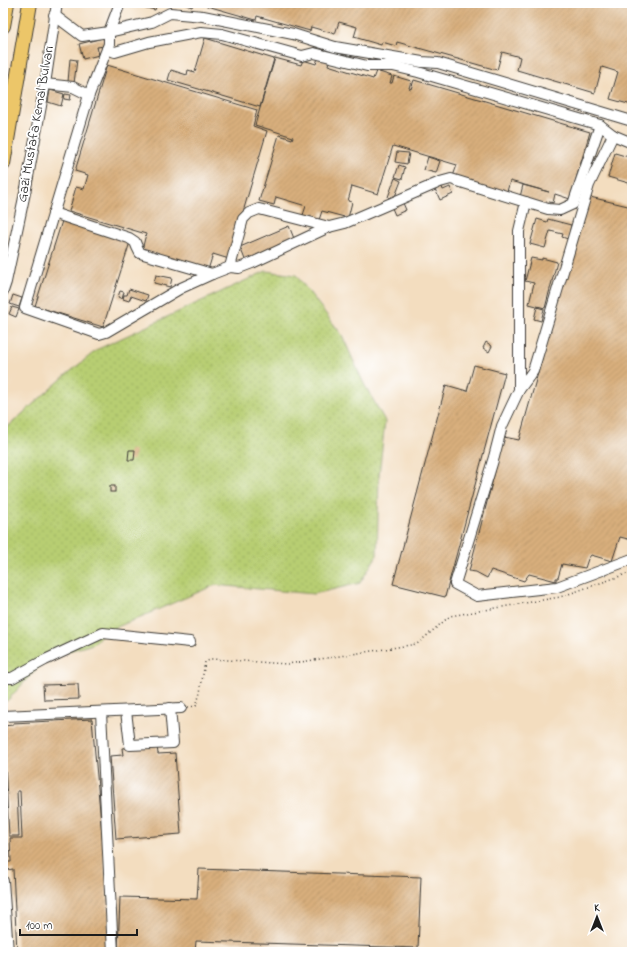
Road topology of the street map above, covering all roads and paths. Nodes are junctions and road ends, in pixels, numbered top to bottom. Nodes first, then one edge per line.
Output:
1 (7, 3) edge
2 (30, 3) edge
3 (57, 3) edge
4 (120, 3) edge
5 (171, 8) edge
6 (54, 15) junction
7 (3, 26) edge
8 (110, 32) junction
9 (107, 49) junction
10 (422, 62) junction
11 (418, 72) junction
12 (45, 84) junction
13 (89, 95) junction
14 (612, 114) junction
15 (632, 121) edge
16 (607, 130) junction
17 (632, 143) edge
18 (3, 164) edge
19 (526, 202) junction
20 (53, 213) junction
21 (329, 227) junction
22 (230, 267) junction
23 (212, 274) junction
24 (3, 291) edge
25 (519, 390) junction
26 (632, 559) edge
27 (632, 572) edge
28 (190, 642) dead end
29 (3, 678) edge
30 (175, 708) junction
31 (126, 711) junction
32 (101, 712) junction
33 (3, 716) edge
34 (3, 881) edge
35 (8, 952) edge
36 (114, 952) edge

1 - 7 highway
2 - 18 highway, Gazi Mustafa Kemal Bulvarı
3 - 6 street, Gazi Mustafa Kemal Bulvarı
4 - 8 street
5 - 8 street
5 - 10 street
6 - 8 street
6 - 12 street, Gazi Mustafa Kemal Bulvarı
8 - 9 street
9 - 11 street
9 - 13 street
10 - 11 street
10 - 14 street
11 - 16 street
12 - 13 street
12 - 24 street, Gazi Mustafa Kemal Bulvarı
13 - 20 street
14 - 15 street
14 - 16 street
16 - 17 street
16 - 19 street
16 - 25 street
19 - 21 street
19 - 25 street
20 - 23 street
20 - 23 street
21 - 22 street
21 - 22 street
22 - 23 street
25 - 26 street
27 - 30 path
28 - 29 street
30 - 31 street
30 - 31 street
31 - 32 street
32 - 33 street
32 - 36 street
34 - 35 street

